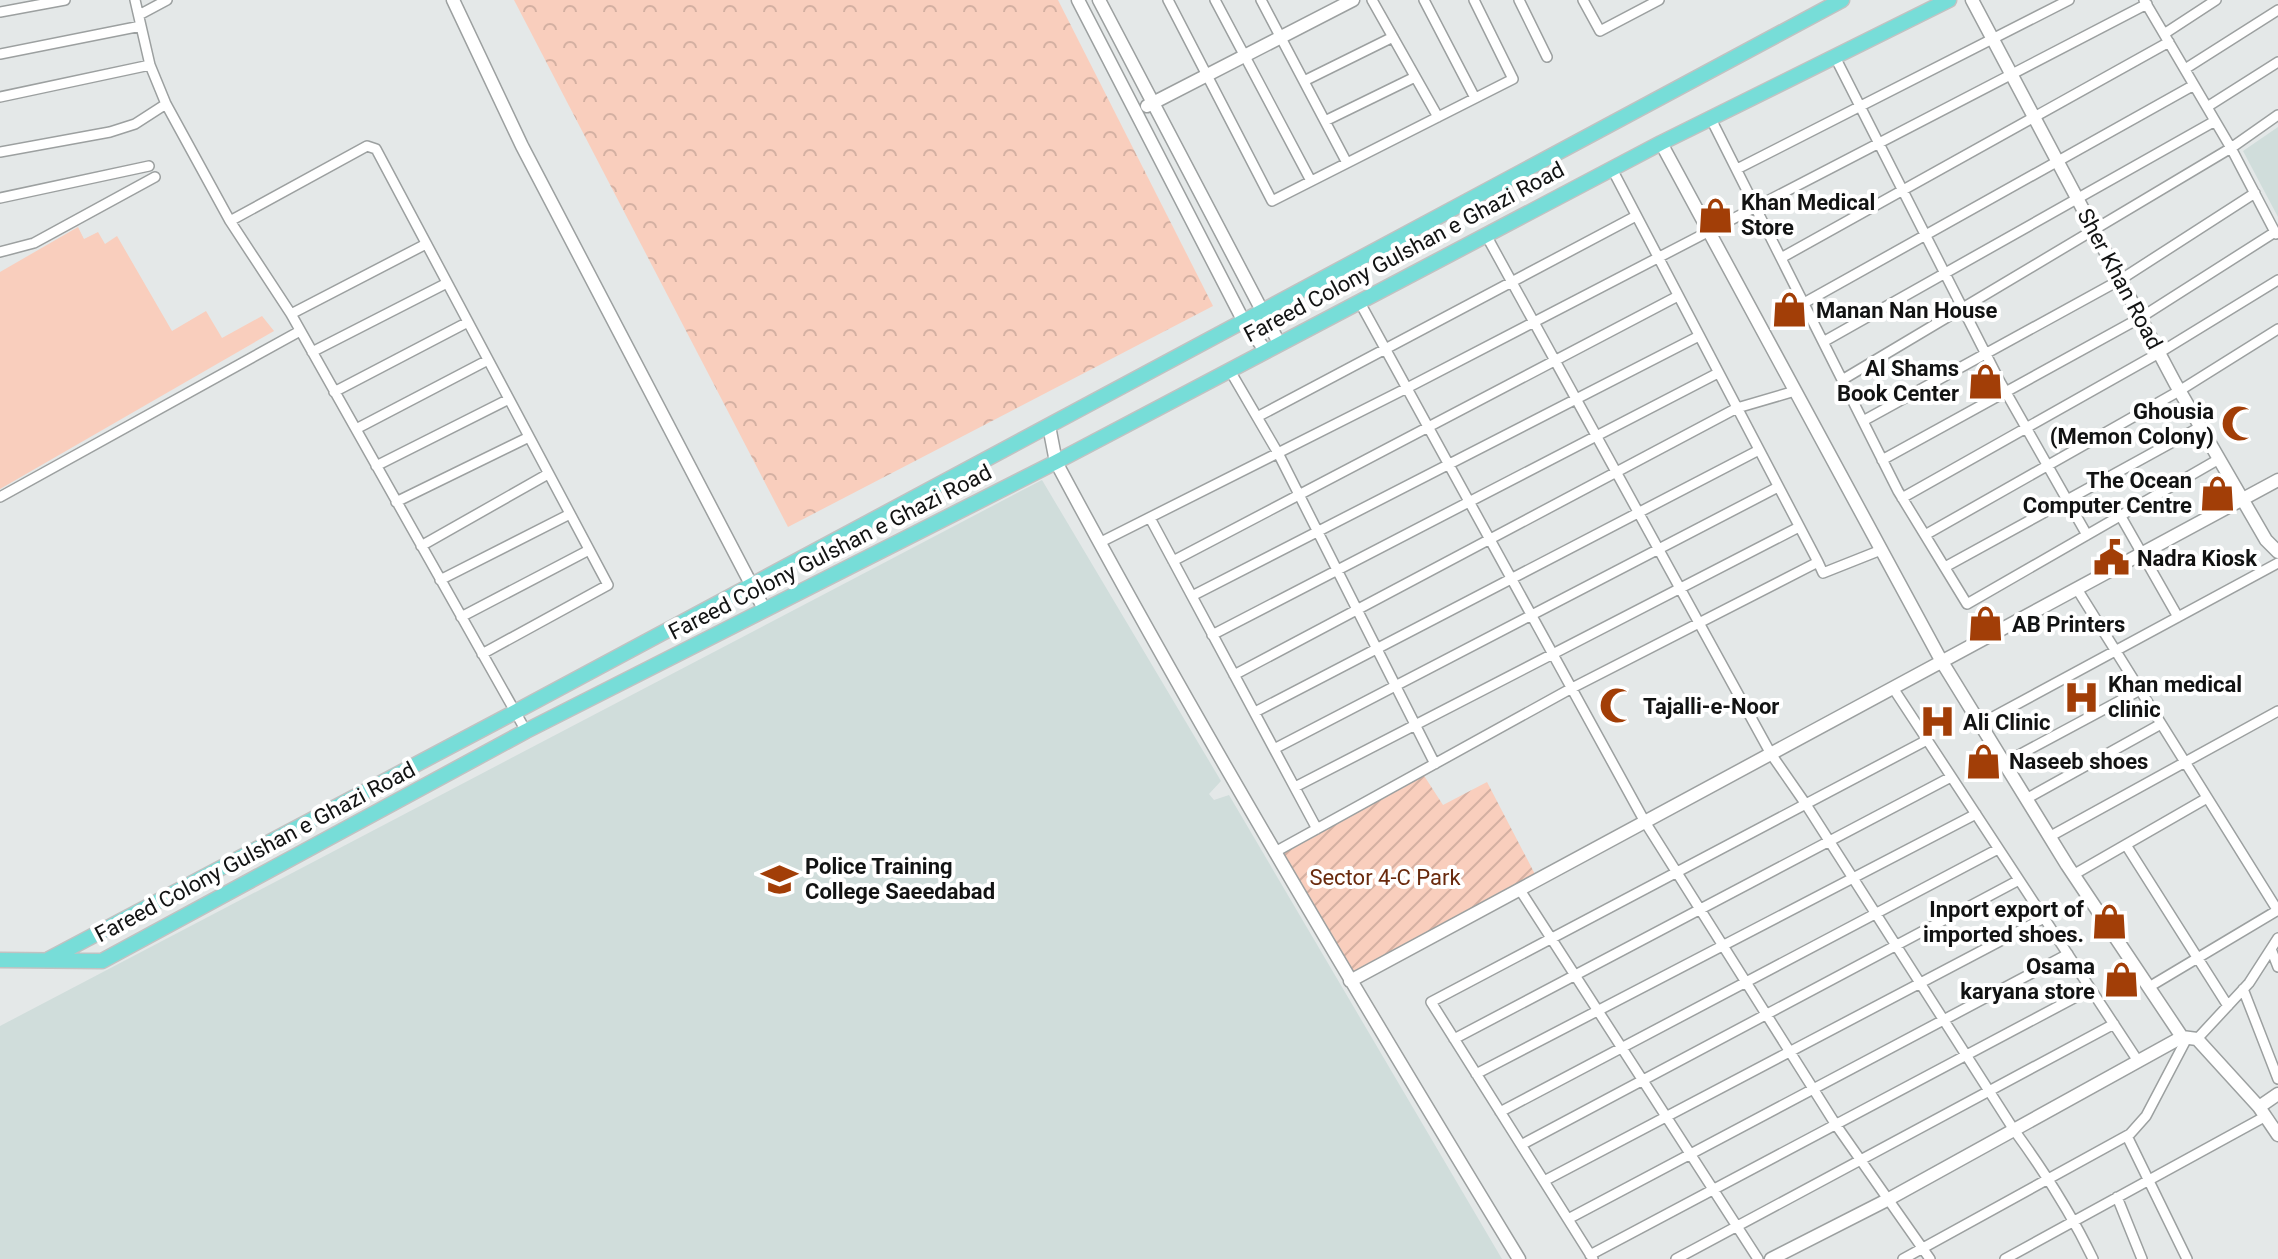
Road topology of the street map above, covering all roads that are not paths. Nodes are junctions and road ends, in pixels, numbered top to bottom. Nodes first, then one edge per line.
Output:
1 (65, 0) edge
2 (135, 0) edge
3 (167, 0) edge
4 (453, 0) edge
5 (1078, 0) edge
6 (1099, 0) edge
7 (1168, 0) edge
8 (1215, 0) edge
9 (1261, 0) edge
10 (1353, 0) edge
11 (1372, 0) edge
12 (1424, 0) edge
13 (1474, 0) edge
14 (1519, 0) edge
15 (1583, 0) edge
16 (1631, 0) edge
17 (1659, 0) edge
18 (1842, 0) edge
19 (1949, 0) edge
20 (1972, 0) edge
21 (2069, 0) edge
22 (2216, 0) edge
23 (2145, 2) edge
24 (2278, 10) edge
25 (1637, 11) junction
26 (0, 12) edge
27 (139, 15) junction
28 (141, 26) junction
29 (1281, 37) junction
30 (1393, 37) junction
31 (2167, 38) junction
32 (1992, 39) junction
33 (0, 54) edge
34 (1244, 56) junction
35 (1547, 57) dead end
36 (1835, 57) junction
37 (2278, 62) edge
38 (150, 65) junction
39 (2185, 69) junction
40 (1207, 75) junction
41 (2011, 75) junction
42 (1415, 77) junction
43 (1304, 81) junction
44 (2194, 85) junction
45 (0, 97) edge
46 (1475, 98) junction
47 (1154, 102) junction
48 (166, 104) junction
49 (1860, 106) junction
50 (2207, 107) junction
51 (1137, 111) junction
52 (2278, 115) edge
53 (1438, 117) junction
54 (2034, 117) junction
55 (1711, 119) junction
56 (1325, 121) junction
57 (2215, 121) junction
58 (1661, 143) junction
59 (1879, 143) junction
60 (2231, 148) junction
61 (0, 152) edge
62 (2057, 161) junction
63 (1347, 163) junction
64 (149, 166) dead end
65 (1612, 169) junction
66 (1737, 169) junction
67 (155, 177) dead end
68 (1311, 181) junction
69 (1903, 190) junction
70 (2255, 193) junction
71 (0, 198) edge
72 (2077, 199) junction
73 (1755, 206) junction
74 (1636, 216) junction
75 (230, 221) junction
76 (1708, 230) junction
77 (2094, 230) junction
78 (2277, 234) edge
79 (1486, 235) junction
80 (1925, 235) junction
81 (426, 244) junction
82 (0, 252) edge
83 (1657, 257) junction
84 (1781, 258) junction
85 (1945, 273) junction
86 (2120, 280) junction
87 (2278, 280) edge
88 (1511, 282) junction
89 (447, 283) junction
90 (1678, 296) junction
91 (1359, 301) junction
92 (1804, 303) junction
93 (1962, 308) junction
94 (1261, 311) junction
95 (291, 314) junction
96 (2140, 318) junction
97 (1243, 320) junction
98 (468, 322) junction
99 (1533, 322) junction
100 (2278, 329) edge
101 (300, 331) junction
102 (1699, 336) junction
103 (1823, 342) junction
104 (1272, 346) junction
105 (1386, 349) junction
106 (312, 352) junction
107 (2159, 353) junction
108 (1985, 354) junction
109 (488, 360) junction
110 (1554, 361) junction
111 (1229, 369) junction
112 (1718, 373) junction
113 (1842, 380) junction
114 (1407, 388) junction
115 (1795, 391) junction
116 (2179, 391) junction
117 (334, 392) junction
118 (2006, 392) junction
119 (509, 399) junction
120 (1576, 399) junction
121 (1737, 408) junction
122 (1257, 417) junction
123 (1863, 421) junction
124 (1049, 426) junction
125 (1429, 427) junction
126 (2200, 427) junction
127 (2026, 428) junction
128 (356, 429) junction
129 (1596, 436) junction
130 (529, 437) junction
131 (1759, 450) junction
132 (1278, 453) junction
133 (2219, 459) junction
134 (1882, 460) junction
135 (1056, 462) junction
136 (1449, 464) junction
137 (2048, 465) junction
138 (376, 466) junction
139 (1616, 473) junction
140 (548, 474) junction
141 (2278, 480) edge
142 (1778, 487) junction
143 (1299, 495) junction
144 (0, 497) edge
145 (1902, 498) junction
146 (2243, 499) junction
147 (2067, 500) junction
148 (396, 502) junction
149 (1469, 502) junction
150 (1638, 513) junction
151 (570, 514) junction
152 (2120, 515) junction
153 (1150, 518) junction
154 (1799, 527) junction
155 (1318, 532) junction
156 (1925, 535) junction
157 (2087, 535) junction
158 (1490, 539) junction
159 (1099, 543) junction
160 (421, 546) junction
161 (1658, 549) junction
162 (589, 550) junction
163 (1881, 550) junction
164 (2278, 552) edge
165 (2142, 554) junction
166 (1173, 561) junction
167 (1818, 562) junction
168 (2278, 563) edge
169 (1945, 567) junction
170 (1337, 570) junction
171 (1512, 579) junction
172 (440, 580) junction
173 (753, 585) junction
174 (1680, 588) junction
175 (2077, 589) junction
176 (1192, 596) junction
177 (764, 609) junction
178 (1357, 610) junction
179 (1532, 615) junction
180 (461, 617) junction
181 (2178, 617) junction
182 (1699, 623) junction
183 (1212, 635) junction
184 (1377, 649) junction
185 (2115, 651) junction
186 (482, 654) junction
187 (1553, 654) junction
188 (1942, 662) junction
189 (1234, 675) junction
190 (1395, 686) junction
191 (1572, 688) junction
192 (1893, 688) junction
193 (2140, 690) junction
194 (2278, 711) edge
195 (515, 712) junction
196 (1255, 712) junction
197 (1980, 724) junction
198 (2161, 724) junction
199 (1415, 725) junction
200 (526, 731) junction
201 (1927, 740) junction
202 (1274, 749) junction
203 (1771, 754) junction
204 (2185, 762) junction
205 (2004, 763) junction
206 (1435, 764) junction
207 (1951, 777) junction
208 (1295, 787) junction
209 (2207, 798) junction
210 (2026, 799) junction
211 (1805, 803) junction
212 (1976, 814) junction
213 (1645, 822) junction
214 (1317, 829) junction
215 (2049, 837) junction
216 (1830, 841) junction
217 (2126, 845) junction
218 (1998, 849) junction
219 (1275, 852) junction
220 (1676, 871) junction
221 (2073, 875) junction
222 (1853, 878) junction
223 (2019, 880) junction
224 (1520, 890) junction
225 (1700, 910) junction
226 (2278, 911) edge
227 (1876, 913) junction
228 (2044, 918) junction
229 (1551, 938) junction
230 (2278, 938) edge
231 (1723, 945) junction
232 (1896, 945) junction
233 (2271, 949) junction
234 (2068, 954) junction
235 (2198, 958) junction
236 (0, 960) edge
237 (46, 961) junction
238 (2278, 967) edge
239 (1575, 975) junction
240 (1350, 981) junction
241 (1746, 982) junction
242 (1921, 983) junction
243 (2149, 987) junction
244 (2091, 989) junction
245 (2243, 989) junction
246 (2228, 1006) junction
247 (1598, 1010) junction
248 (1766, 1014) junction
249 (1944, 1020) junction
250 (2114, 1024) junction
251 (2189, 1038) junction
252 (1454, 1039) junction
253 (1622, 1048) junction
254 (1790, 1052) junction
255 (1967, 1055) junction
256 (2138, 1061) junction
257 (1476, 1074) junction
258 (2278, 1079) edge
259 (1643, 1080) junction
260 (1814, 1089) junction
261 (1989, 1091) junction
262 (2278, 1094) edge
263 (1500, 1112) junction
264 (2263, 1112) junction
265 (1667, 1117) junction
266 (1836, 1125) junction
267 (2014, 1130) junction
268 (2278, 1135) edge
269 (2127, 1136) junction
270 (1521, 1145) junction
271 (1691, 1154) junction
272 (1860, 1160) junction
273 (2050, 1179) junction
274 (2150, 1179) junction
275 (1544, 1181) junction
276 (1713, 1190) junction
277 (2117, 1197) junction
278 (1887, 1200) junction
279 (1568, 1219) junction
280 (2075, 1221) junction
281 (1737, 1226) junction
282 (1924, 1248) junction
283 (1592, 1257) edge
284 (1519, 1259) edge
285 (1676, 1259) edge
286 (1758, 1259) edge
287 (1771, 1259) edge
288 (1903, 1259) edge
289 (1930, 1259) edge
290 (2005, 1259) edge
291 (2093, 1259) edge
292 (2142, 1259) edge
293 (2187, 1259) edge

1 - 26 street
2 - 27 street
3 - 27 street
4 - 173 street
5 - 51 street
6 - 47 street
7 - 40 street
8 - 34 street
9 - 29 street
10 - 29 street
11 - 30 street
12 - 46 street
13 - 46 street
14 - 35 street
15 - 25 street
16 - 25 street
17 - 25 street
18 - 94 main road, Fareed Colony Gulshan e Ghazi Road
19 - 36 main road, Fareed Colony Gulshan e Ghazi Road
20 - 32 street, Sher Khan Road
21 - 32 street
22 - 31 street
23 - 31 street
23 - 41 street
24 - 39 street
27 - 28 street
28 - 33 street
28 - 38 street
29 - 34 street
29 - 43 street
30 - 42 street
30 - 43 street
31 - 39 street
31 - 54 street
32 - 41 street, Sher Khan Road
32 - 49 street
34 - 40 street
34 - 68 street
36 - 49 street
36 - 55 main road, Fareed Colony Gulshan e Ghazi Road
37 - 50 street
38 - 45 street
38 - 48 street
39 - 44 street
40 - 47 street
40 - 68 street
41 - 54 street, Sher Khan Road
41 - 59 street
42 - 53 street
42 - 56 street
43 - 56 street
44 - 50 street
44 - 62 street
46 - 53 street
47 - 51 street
47 - 94 street
48 - 61 street
48 - 75 street
49 - 59 street
49 - 66 street
50 - 57 street
51 - 97 street
52 - 60 street
53 - 63 street
54 - 62 street, Sher Khan Road
54 - 69 street
55 - 58 main road, Fareed Colony Gulshan e Ghazi Road
55 - 66 street
56 - 63 street
57 - 60 street
57 - 72 street
58 - 65 main road, Fareed Colony Gulshan e Ghazi Road
58 - 76 street
59 - 69 street
59 - 73 street
60 - 70 street
60 - 77 street
62 - 72 street, Sher Khan Road
62 - 80 street
63 - 68 street
64 - 71 street
65 - 74 street
65 - 79 main road, Fareed Colony Gulshan e Ghazi Road
66 - 73 street
67 - 82 street
69 - 80 street
69 - 84 street
70 - 78 street
70 - 86 street
72 - 77 street, Sher Khan Road
72 - 85 street
73 - 76 street
73 - 84 street
74 - 83 street
74 - 88 street
75 - 81 street
75 - 95 street
76 - 83 street
76 - 115 street
77 - 86 street, Sher Khan Road
77 - 93 street
78 - 96 street
79 - 88 street
79 - 91 main road, Fareed Colony Gulshan e Ghazi Road
80 - 85 street
80 - 92 street
81 - 89 street
81 - 95 street
83 - 90 street
83 - 99 street
84 - 92 street
85 - 93 street
85 - 103 street
86 - 96 street, Sher Khan Road
86 - 108 street
87 - 107 street
88 - 99 street
88 - 105 street
89 - 98 street
89 - 106 street
90 - 102 street
90 - 110 street
91 - 104 main road, Fareed Colony Gulshan e Ghazi Road
91 - 105 street
92 - 103 street
93 - 108 street
93 - 113 street
94 - 97 main road, Fareed Colony Gulshan e Ghazi Road
94 - 104 street
95 - 101 street
96 - 107 street, Sher Khan Road
96 - 118 street
97 - 104 street
97 - 124 main road, Fareed Colony Gulshan e Ghazi Road
98 - 109 street
98 - 117 street
99 - 110 street
99 - 114 street
100 - 116 street
101 - 106 street
101 - 144 street
102 - 112 street
102 - 120 street
103 - 113 street
104 - 111 main road, Fareed Colony Gulshan e Ghazi Road
105 - 114 street
105 - 122 street
106 - 117 street
107 - 116 street, Sher Khan Road
107 - 127 street
108 - 118 street
108 - 123 street
109 - 119 street
109 - 128 street
110 - 120 street
110 - 125 street
111 - 122 street
111 - 135 main road, Fareed Colony Gulshan e Ghazi Road
112 - 121 street
112 - 129 street
113 - 123 street
114 - 125 street
114 - 132 street
115 - 121 street
115 - 163 street
116 - 126 street, Sher Khan Road
116 - 137 street
117 - 128 street
118 - 127 street
118 - 134 street
119 - 130 street
119 - 138 street
120 - 129 street
120 - 136 street
121 - 131 street
121 - 139 street
122 - 132 street
123 - 134 street
124 - 135 street
124 - 173 main road, Fareed Colony Gulshan e Ghazi Road
125 - 136 street
125 - 143 street
126 - 133 street, Sher Khan Road
126 - 147 street
127 - 137 street
127 - 145 street
128 - 138 street
129 - 139 street
129 - 149 street
130 - 140 street
130 - 148 street
131 - 142 street
131 - 150 street
132 - 143 street
132 - 153 street
133 - 146 street, Sher Khan Road
133 - 152 street
134 - 145 street
135 - 159 street
135 - 177 main road, Fareed Colony Gulshan e Ghazi Road
136 - 149 street
136 - 155 street
137 - 147 street
137 - 156 street
138 - 148 street
139 - 150 street
139 - 158 street
140 - 151 street
140 - 160 street
141 - 146 street
142 - 154 street
142 - 161 street
143 - 155 street
143 - 166 street
145 - 156 street
146 - 164 street, Sher Khan Road
146 - 165 street
147 - 157 street
147 - 169 street
148 - 160 street
149 - 158 street
149 - 170 street
150 - 161 street
150 - 171 street
151 - 162 street
151 - 172 street
152 - 157 street
152 - 165 street
153 - 159 street
153 - 166 street
154 - 167 street
154 - 174 street
155 - 170 street
155 - 176 street
156 - 169 street
157 - 169 street
158 - 171 street
158 - 178 street
159 - 219 street
160 - 172 street
161 - 174 street
161 - 179 street
162 - 180 street
162 - 186 street
163 - 167 street
163 - 188 street
165 - 175 street
165 - 181 street
166 - 176 street
167 - 182 street
168 - 181 street
170 - 178 street
170 - 183 street
171 - 179 street
171 - 184 street
172 - 180 street
173 - 177 street
173 - 195 main road, Fareed Colony Gulshan e Ghazi Road
174 - 182 street
174 - 187 street
175 - 185 street
175 - 188 street
176 - 183 street
177 - 200 main road, Fareed Colony Gulshan e Ghazi Road
178 - 184 street
178 - 189 street
179 - 187 street
179 - 190 street
180 - 186 street
181 - 185 street
182 - 191 street
182 - 203 street
183 - 189 street
184 - 190 street
184 - 196 street
185 - 193 street
185 - 197 street
186 - 195 street
187 - 191 street
187 - 199 street
188 - 192 street
188 - 197 street
189 - 196 street
190 - 199 street
190 - 202 street
191 - 206 street
191 - 213 street
192 - 201 street
192 - 203 street
193 - 198 street
193 - 205 street
194 - 204 street
195 - 200 street
195 - 237 main road, Fareed Colony Gulshan e Ghazi Road
196 - 202 street
197 - 205 street
198 - 204 street
198 - 210 street
199 - 206 street
199 - 208 street
200 - 237 main road, Fareed Colony Gulshan e Ghazi Road
201 - 207 street
201 - 211 street
202 - 208 street
203 - 211 street
203 - 213 street
204 - 209 street
204 - 215 street
205 - 210 street
206 - 214 street
207 - 212 street
207 - 216 street
208 - 214 street
209 - 217 street
209 - 226 street
210 - 215 street
211 - 216 street
211 - 220 street
212 - 218 street
212 - 222 street
213 - 220 street
213 - 224 street
214 - 219 street
215 - 221 street
216 - 222 street
216 - 225 street
217 - 221 street
217 - 235 street
218 - 223 street
218 - 227 street
219 - 240 street
220 - 225 street
220 - 229 street
221 - 243 street
222 - 227 street
222 - 231 street
223 - 228 street
223 - 232 street
224 - 229 street
224 - 240 street
225 - 231 street
225 - 239 street
226 - 235 street
227 - 232 street
227 - 241 street
228 - 234 street
228 - 242 street
229 - 239 street
229 - 252 street
230 - 233 street
231 - 241 street
231 - 247 street
232 - 242 street
232 - 248 street
233 - 238 street
233 - 245 street
234 - 244 street
234 - 249 street
235 - 243 street
235 - 246 street
236 - 237 main road
239 - 247 street
239 - 252 street
240 - 284 street
241 - 248 street
241 - 253 street
242 - 249 street
242 - 254 street
243 - 251 street
244 - 250 street
244 - 255 street
245 - 246 street
245 - 258 street
246 - 251 street
247 - 253 street
247 - 257 street
248 - 254 street
248 - 259 street
249 - 255 street
249 - 260 street
250 - 256 street
250 - 261 street
251 - 256 street
251 - 264 street
251 - 269 street
252 - 257 street
253 - 259 street
253 - 263 street
254 - 260 street
254 - 265 street
255 - 261 street
255 - 266 street
256 - 267 street
257 - 263 street
259 - 265 street
259 - 270 street
260 - 266 street
260 - 271 street
261 - 267 street
261 - 272 street
262 - 264 street
263 - 270 street
264 - 268 street
264 - 274 street
265 - 271 street
265 - 275 street
266 - 272 street
266 - 276 street
267 - 273 street
267 - 278 street
269 - 273 street
269 - 274 street
270 - 275 street
271 - 276 street
271 - 279 street
272 - 278 street
272 - 281 street
273 - 280 street
273 - 282 street
274 - 277 street
274 - 293 street
275 - 279 street
276 - 281 street
276 - 283 street
277 - 280 street
277 - 292 street
278 - 282 street
278 - 287 street
279 - 283 street
280 - 290 street
280 - 291 street
281 - 285 street
281 - 286 street
282 - 288 street
282 - 289 street

